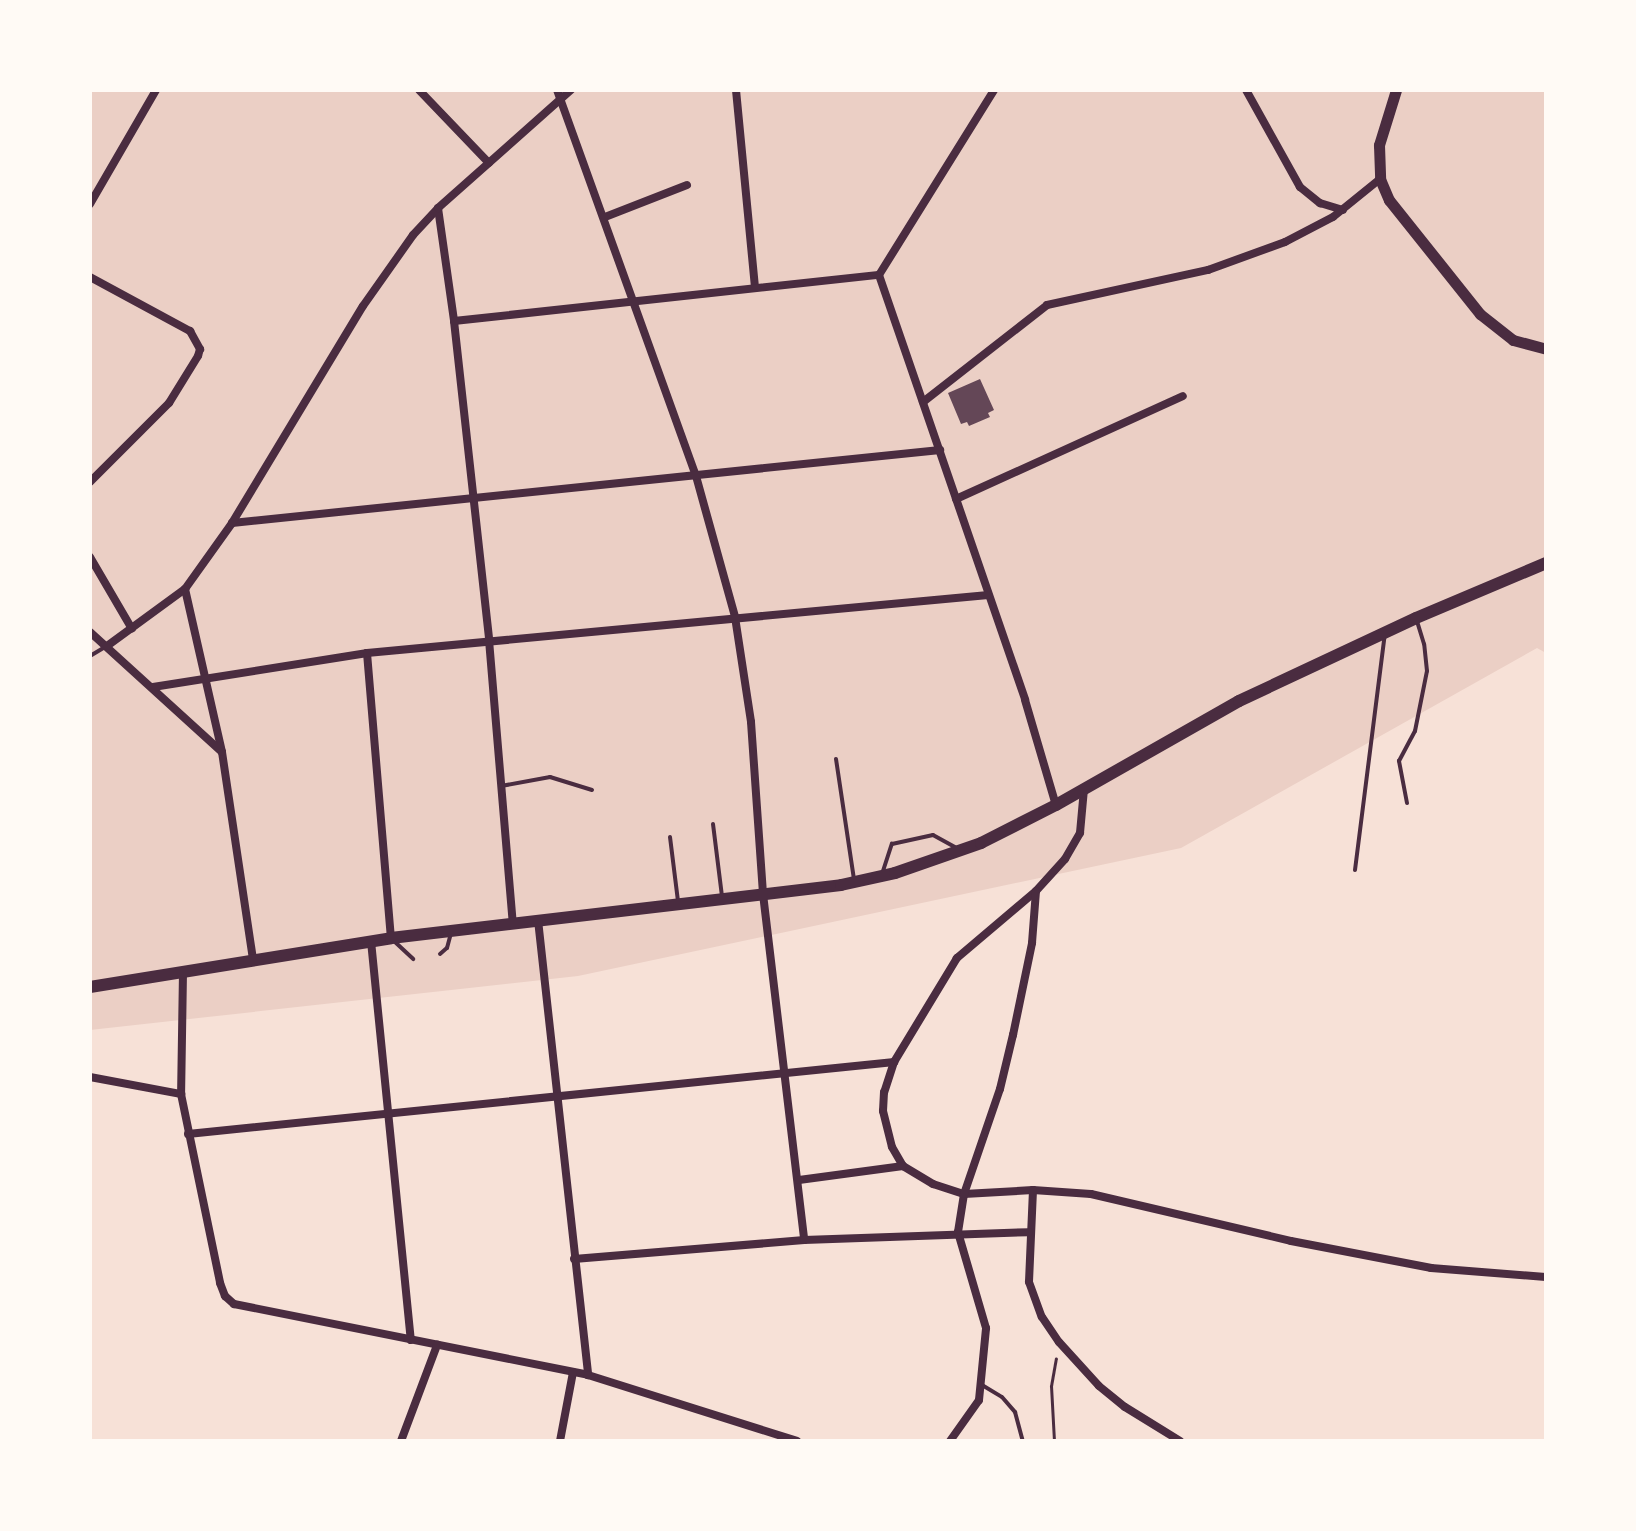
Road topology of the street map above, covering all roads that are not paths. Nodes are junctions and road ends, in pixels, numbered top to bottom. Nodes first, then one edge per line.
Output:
1 (156, 90) edge
2 (419, 90) edge
3 (571, 90) edge
4 (736, 90) edge
5 (994, 90) edge
6 (1246, 90) edge
7 (1396, 90) edge
8 (559, 93) edge
9 (489, 163) junction
10 (1380, 179) junction
11 (687, 185) dead end
12 (90, 204) edge
13 (438, 208) junction
14 (1343, 210) junction
15 (605, 217) junction
16 (879, 275) junction
17 (90, 277) edge
18 (755, 287) junction
19 (633, 299) junction
20 (454, 321) junction
21 (1546, 349) edge
22 (1183, 396) dead end
23 (923, 402) junction
24 (940, 450) junction
25 (696, 476) junction
26 (90, 482) edge
27 (472, 499) junction
28 (956, 499) junction
29 (232, 523) junction
30 (90, 557) edge
31 (1546, 563) edge
32 (185, 589) junction
33 (988, 595) junction
34 (735, 617) junction
35 (1416, 618) junction
36 (132, 629) junction
37 (90, 632) edge
38 (1386, 632) junction
39 (489, 640) junction
40 (107, 646) junction
41 (367, 653) junction
42 (90, 656) edge
43 (207, 677) junction
44 (153, 687) junction
45 (222, 752) junction
46 (836, 759) dead end
47 (501, 786) junction
48 (1084, 789) junction
49 (592, 790) dead end
50 (1407, 803) dead end
51 (1056, 805) junction
52 (713, 824) dead end
53 (670, 837) dead end
54 (961, 851) junction
55 (1355, 870) dead end
56 (881, 876) junction
57 (854, 882) junction
58 (1036, 891) junction
59 (763, 894) junction
60 (722, 898) junction
61 (678, 904) junction
62 (538, 920) junction
63 (513, 923) junction
64 (452, 931) junction
65 (391, 938) junction
66 (371, 941) junction
67 (440, 954) dead end
68 (413, 959) dead end
69 (253, 960) junction
70 (183, 972) junction
71 (90, 987) edge
72 (894, 1062) junction
73 (786, 1073) junction
74 (90, 1077) edge
75 (181, 1094) junction
76 (557, 1096) junction
77 (389, 1114) junction
78 (188, 1134) junction
79 (903, 1166) junction
80 (799, 1180) junction
81 (1033, 1190) junction
82 (964, 1194) junction
83 (958, 1232) junction
84 (1029, 1232) junction
85 (804, 1240) junction
86 (574, 1259) junction
87 (1546, 1277) edge
88 (411, 1340) junction
89 (437, 1345) junction
90 (573, 1372) junction
91 (588, 1375) junction
92 (982, 1385) junction
93 (401, 1441) edge
94 (560, 1441) edge
95 (797, 1441) edge
96 (950, 1441) edge
97 (1023, 1441) edge
98 (1180, 1441) edge

1 - 12 street
2 - 9 street
3 - 8 street
4 - 18 street
5 - 16 street
6 - 14 street
7 - 10 main road
8 - 9 street
8 - 15 street
9 - 13 street
10 - 14 street
10 - 21 main road
11 - 15 street
13 - 20 street
13 - 29 street
14 - 23 street
15 - 19 street
16 - 18 street
16 - 23 street
17 - 26 street
18 - 19 street
19 - 20 street
19 - 25 street
20 - 27 street
22 - 28 street
23 - 24 street
24 - 25 street
24 - 28 street
25 - 27 street
25 - 34 street
27 - 29 street
27 - 39 street
28 - 33 street
29 - 32 street
30 - 36 street
31 - 35 main road
32 - 36 street
32 - 43 street
33 - 34 street
33 - 51 street
34 - 39 street
34 - 59 street
35 - 38 main road
35 - 50 lane
36 - 40 street
37 - 40 street
38 - 48 main road
38 - 55 lane
39 - 41 street
39 - 47 street
40 - 42 lane
40 - 44 street
41 - 43 street
41 - 65 street
43 - 44 street
43 - 45 street
44 - 45 street
45 - 69 street
46 - 57 lane
47 - 49 lane
47 - 63 street
48 - 51 main road
48 - 58 street
51 - 54 main road
52 - 60 lane
53 - 61 lane
54 - 56 main road
54 - 56 lane
56 - 57 main road
57 - 59 main road
58 - 72 street
58 - 82 street
59 - 60 main road
59 - 73 street
60 - 61 main road
61 - 62 main road
62 - 63 main road
62 - 76 street
63 - 64 main road
64 - 65 main road
64 - 67 lane
65 - 66 main road
65 - 68 lane
66 - 69 main road
66 - 77 street
69 - 70 main road
70 - 71 main road
70 - 75 street
72 - 73 street
72 - 79 street
73 - 76 street
73 - 80 street
74 - 75 street
75 - 78 street
76 - 77 street
76 - 86 street
77 - 78 street
77 - 88 street
78 - 88 street
79 - 80 street
79 - 82 street
80 - 85 street
81 - 82 street
81 - 84 street
81 - 87 street
82 - 83 street
83 - 84 street
83 - 85 street
83 - 92 street
84 - 98 street
85 - 86 street
86 - 91 street
88 - 89 street
89 - 90 street
89 - 93 street
90 - 91 street
90 - 94 street
91 - 95 street
92 - 96 street
92 - 97 lane

